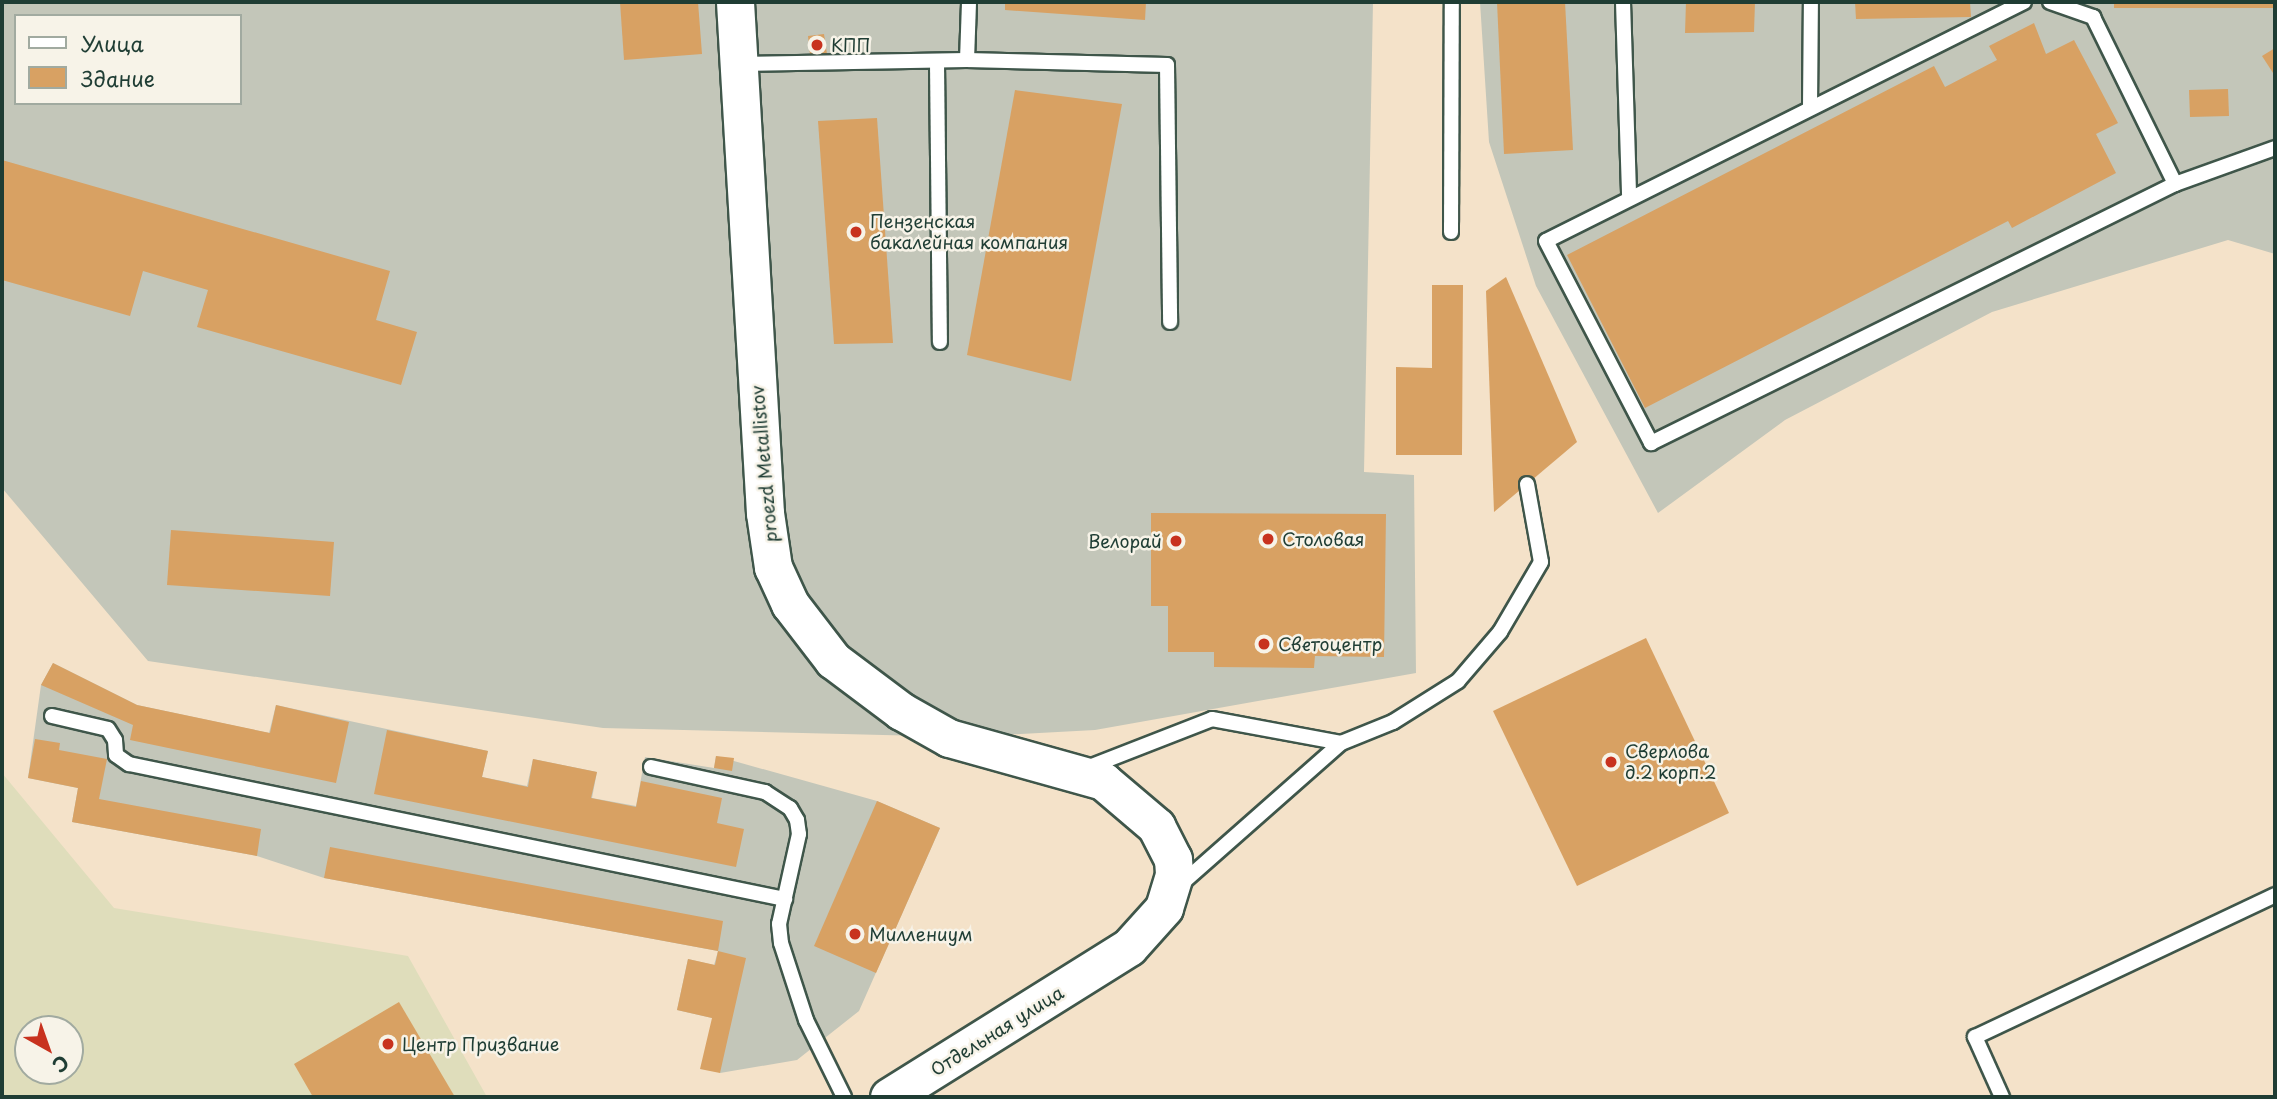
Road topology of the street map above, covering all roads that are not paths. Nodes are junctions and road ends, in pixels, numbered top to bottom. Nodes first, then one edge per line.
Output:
1 (735, 2) edge
2 (969, 2) edge
3 (1452, 2) edge
4 (1623, 2) edge
5 (1811, 2) edge
6 (2024, 2) edge
7 (2050, 2) edge
8 (967, 60) junction
9 (937, 62) junction
10 (737, 64) junction
11 (1810, 107) junction
12 (2275, 148) edge
13 (2175, 184) junction
14 (1629, 198) junction
15 (1451, 232) dead end
16 (1170, 322) dead end
17 (940, 342) dead end
18 (1527, 484) dead end
19 (52, 716) dead end
20 (1341, 743) junction
21 (651, 767) dead end
22 (1078, 771) junction
23 (1171, 892) junction
24 (2275, 895) edge
25 (785, 899) junction
26 (1104, 965) joint
27 (844, 1097) edge
28 (889, 1097) edge
29 (2002, 1097) edge

1 - 10 street, proezd Metallistov
2 - 8 lane
3 - 15 lane
4 - 14 lane
5 - 11 lane
6 - 11 lane
7 - 13 lane
8 - 9 lane
8 - 16 lane
9 - 10 lane
9 - 17 lane
10 - 22 street, proezd Metallistov
11 - 14 lane
12 - 13 lane
13 - 14 lane
18 - 20 lane
19 - 25 lane
20 - 22 lane
20 - 23 lane
21 - 25 lane
22 - 23 street, proezd Metallistov
23 - 26 street, proezd Metallistov
24 - 29 lane
25 - 27 lane
26 - 28 street, Отдельная улица

